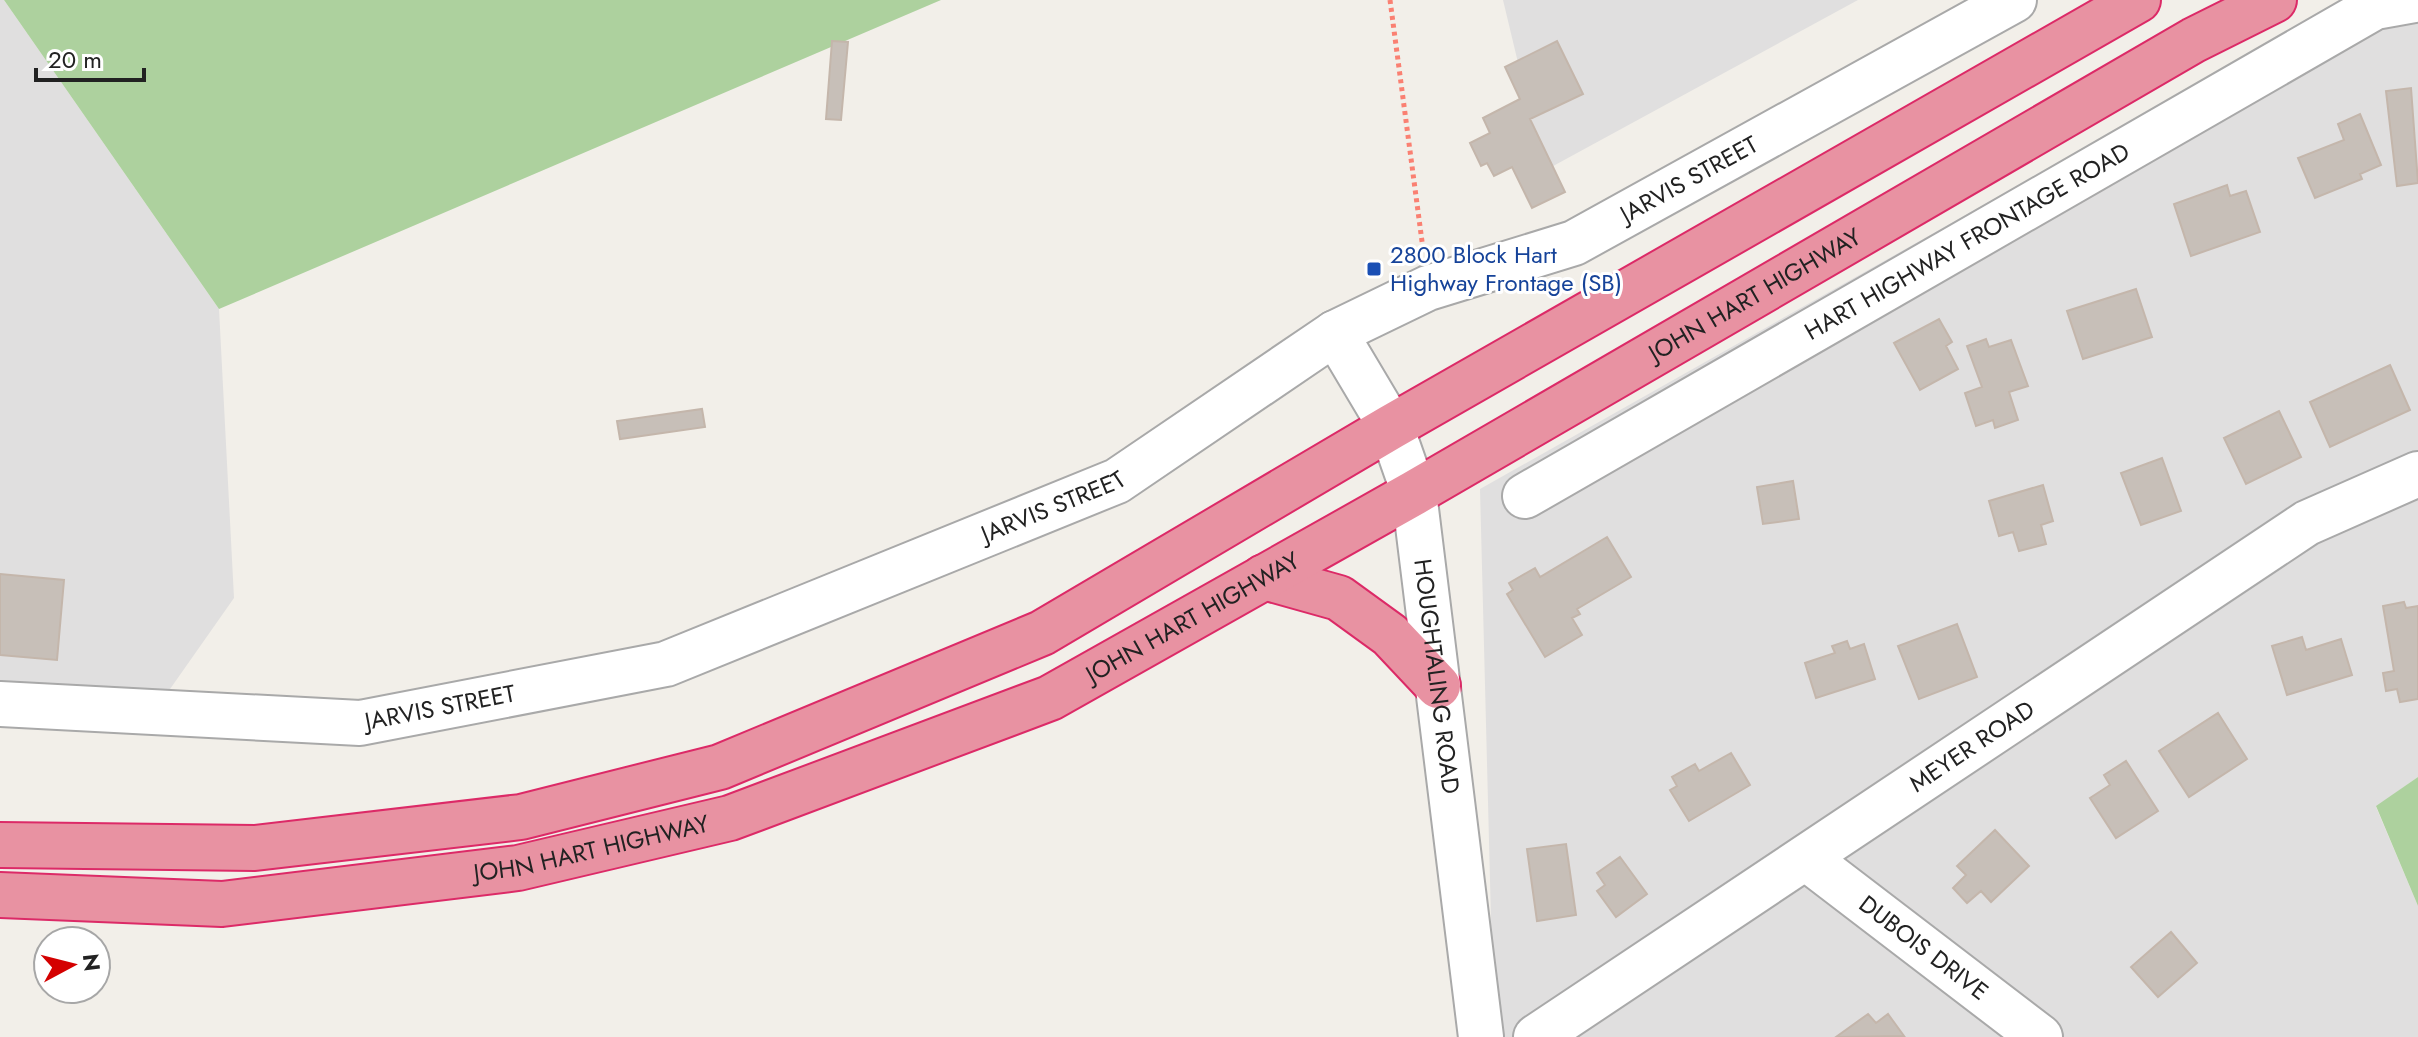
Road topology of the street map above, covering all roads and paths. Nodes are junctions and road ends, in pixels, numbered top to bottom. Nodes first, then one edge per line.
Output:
1 (1390, 0) edge
2 (2014, 0) edge
3 (2138, 0) edge
4 (2274, 0) edge
5 (2415, 0) edge
6 (1428, 288) junction
7 (1335, 333) junction
8 (1391, 427) junction
9 (2418, 474) edge
10 (1414, 493) junction
11 (1525, 496) dead end
12 (1264, 577) junction
13 (1438, 686) junction
14 (0, 704) edge
15 (0, 845) edge
16 (1806, 858) junction
17 (0, 895) edge
18 (1481, 1037) edge
19 (1536, 1037) edge
20 (2040, 1037) edge

1 - 6 path
2 - 6 street, JARVIS STREET
3 - 8 highway, JOHN HART HIGHWAY
4 - 10 highway, JOHN HART HIGHWAY
5 - 11 street, HART HIGHWAY FRONTAGE ROAD
6 - 7 street, JARVIS STREET
7 - 8 street, HOUGHTALING ROAD
7 - 14 street, JARVIS STREET
8 - 10 street, HOUGHTALING ROAD
8 - 15 highway, JOHN HART HIGHWAY
9 - 16 street, MEYER ROAD
10 - 12 highway, JOHN HART HIGHWAY
10 - 13 street, HOUGHTALING ROAD
12 - 13 highway
12 - 17 highway, JOHN HART HIGHWAY
13 - 18 street, HOUGHTALING ROAD
16 - 19 street, MEYER ROAD
16 - 20 street, DUBOIS DRIVE

